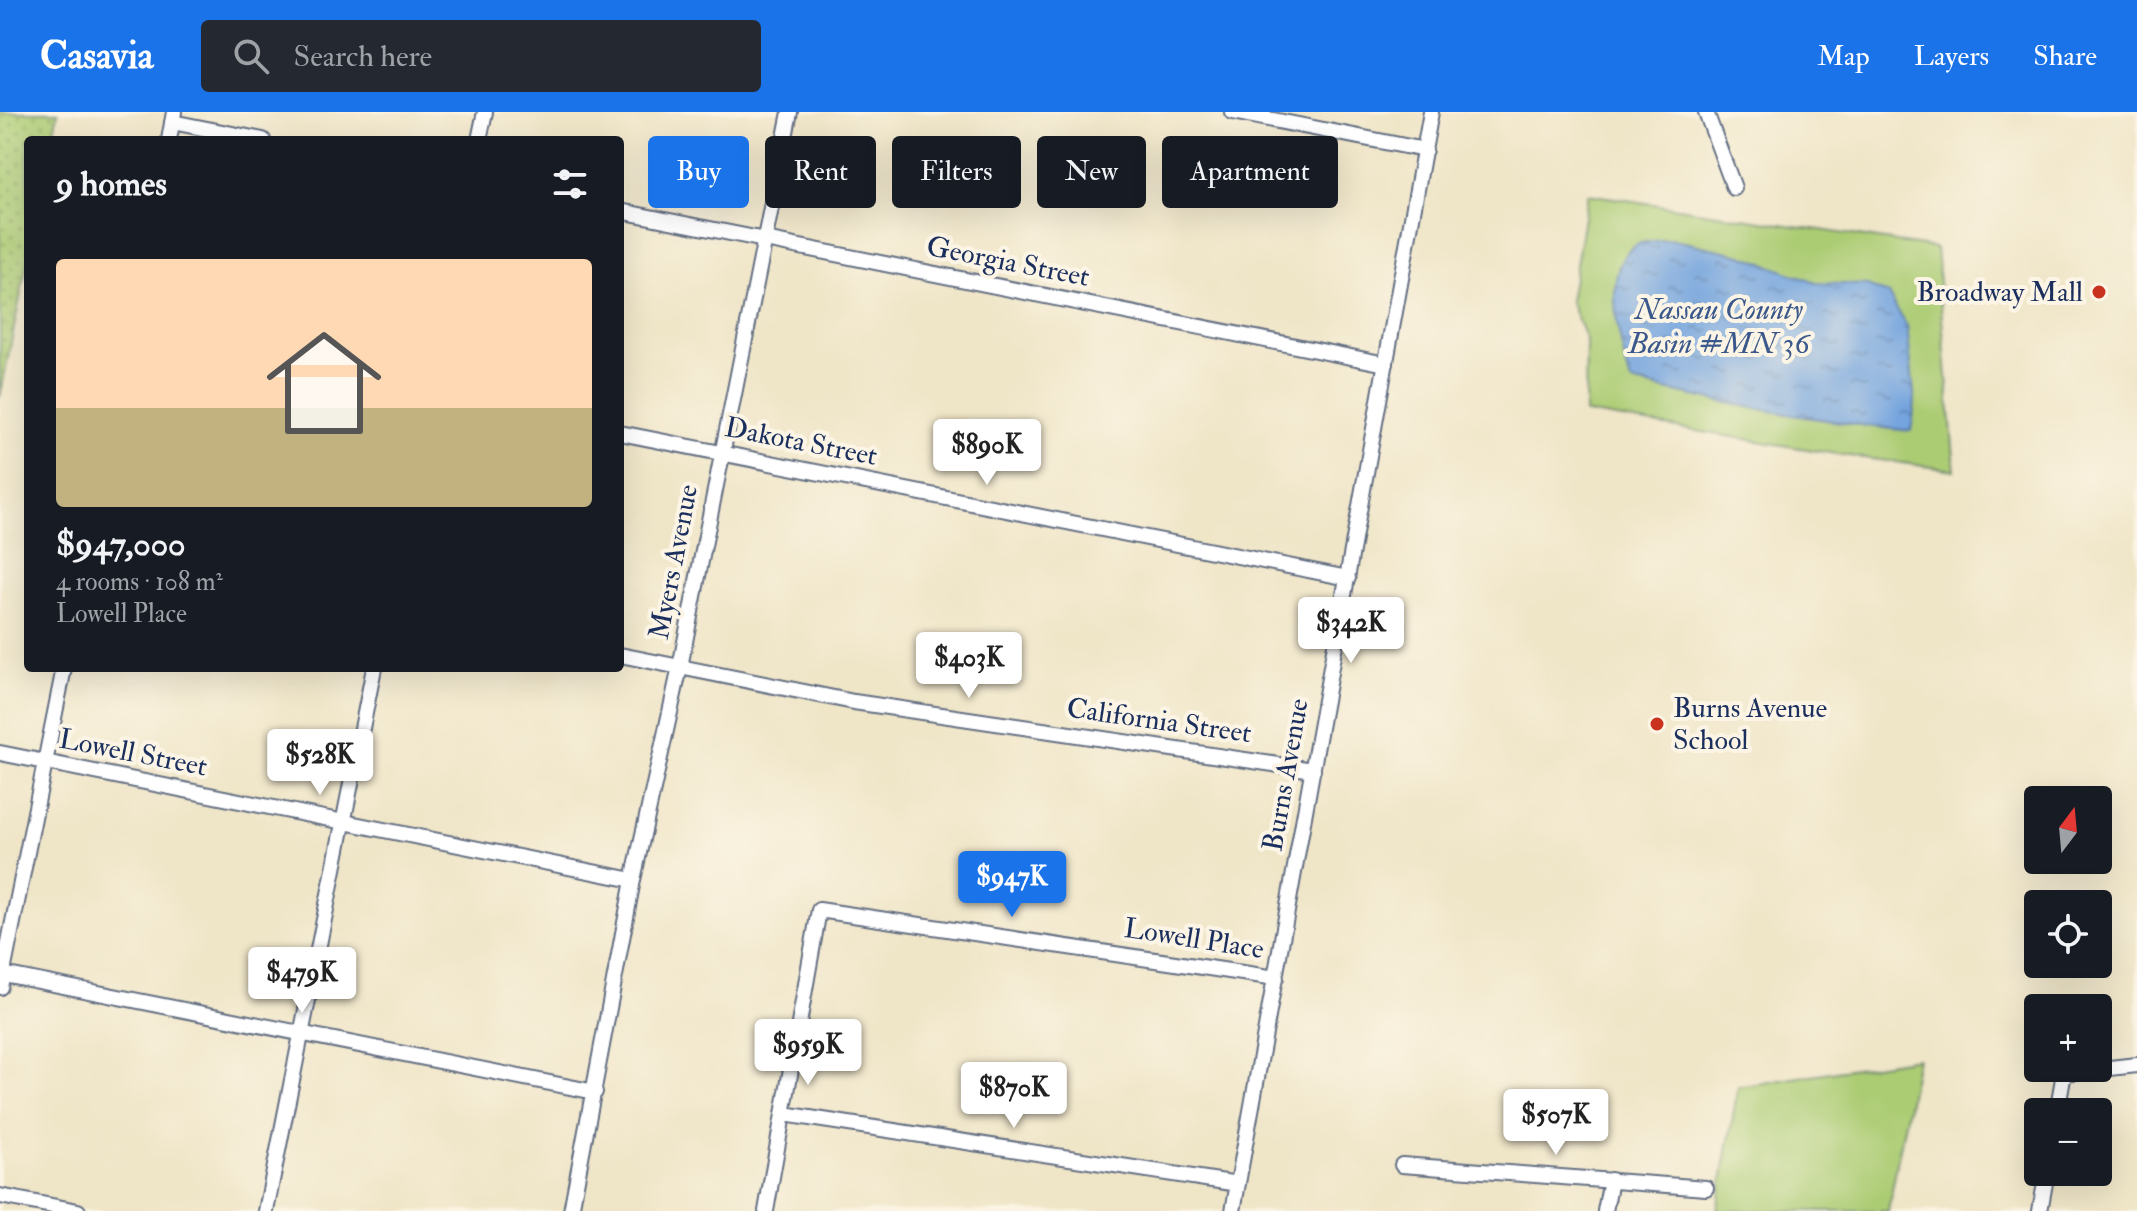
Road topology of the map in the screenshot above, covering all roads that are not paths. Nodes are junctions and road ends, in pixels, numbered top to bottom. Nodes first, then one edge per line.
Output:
1 (485, 112) edge
2 (790, 112) edge
3 (1232, 112) edge
4 (1431, 112) edge
5 (1706, 112) edge
6 (173, 117) edge
7 (247, 136) edge
8 (480, 136) edge
9 (1425, 150) junction
10 (1734, 188) dead end
11 (624, 212) edge
12 (764, 240) junction
13 (1386, 364) junction
14 (624, 434) edge
15 (722, 453) junction
16 (1348, 578) junction
17 (624, 656) edge
18 (680, 667) junction
19 (63, 672) edge
20 (373, 672) edge
21 (0, 753) edge
22 (45, 762) junction
23 (1313, 770) junction
24 (344, 821) junction
25 (633, 880) junction
26 (1276, 978) junction
27 (1, 980) edge
28 (301, 1034) junction
29 (2137, 1065) edge
30 (2112, 1068) edge
31 (595, 1092) junction
32 (784, 1114) junction
33 (1402, 1165) dead end
34 (1611, 1180) junction
35 (1238, 1184) junction
36 (2044, 1186) edge
37 (1706, 1188) dead end
38 (0, 1196) edge
39 (78, 1211) edge
40 (266, 1211) edge
41 (571, 1211) edge
42 (766, 1211) edge
43 (1233, 1211) edge
44 (1605, 1211) edge
45 (2040, 1211) edge

1 - 8 street
2 - 12 street, Myers Avenue
3 - 9 street
4 - 9 street, Burns Avenue
5 - 10 street
6 - 7 street
9 - 13 street, Burns Avenue
11 - 12 street, Georgia Street
12 - 13 street, Georgia Street
12 - 15 street, Myers Avenue
13 - 16 street, Burns Avenue
14 - 15 street, Dakota Street
15 - 16 street, Dakota Street
15 - 18 street, Myers Avenue
16 - 23 street, Burns Avenue
17 - 18 street, California Street
18 - 23 street, California Street
18 - 25 street, Myers Avenue
19 - 22 street
20 - 24 street
21 - 22 street, Lowell Street
22 - 24 street, Lowell Street
22 - 27 street
23 - 26 street, Burns Avenue
24 - 25 street, Lowell Street
24 - 28 street
25 - 31 street, Myers Avenue
26 - 32 street, Lowell Place
26 - 35 street, Burns Avenue
27 - 28 street
28 - 31 street
28 - 40 street
29 - 30 street
31 - 41 street, Myers Avenue
32 - 35 street
32 - 42 street
33 - 34 street
34 - 37 street
34 - 44 street
35 - 43 street, Burns Avenue
36 - 45 street
38 - 39 street

